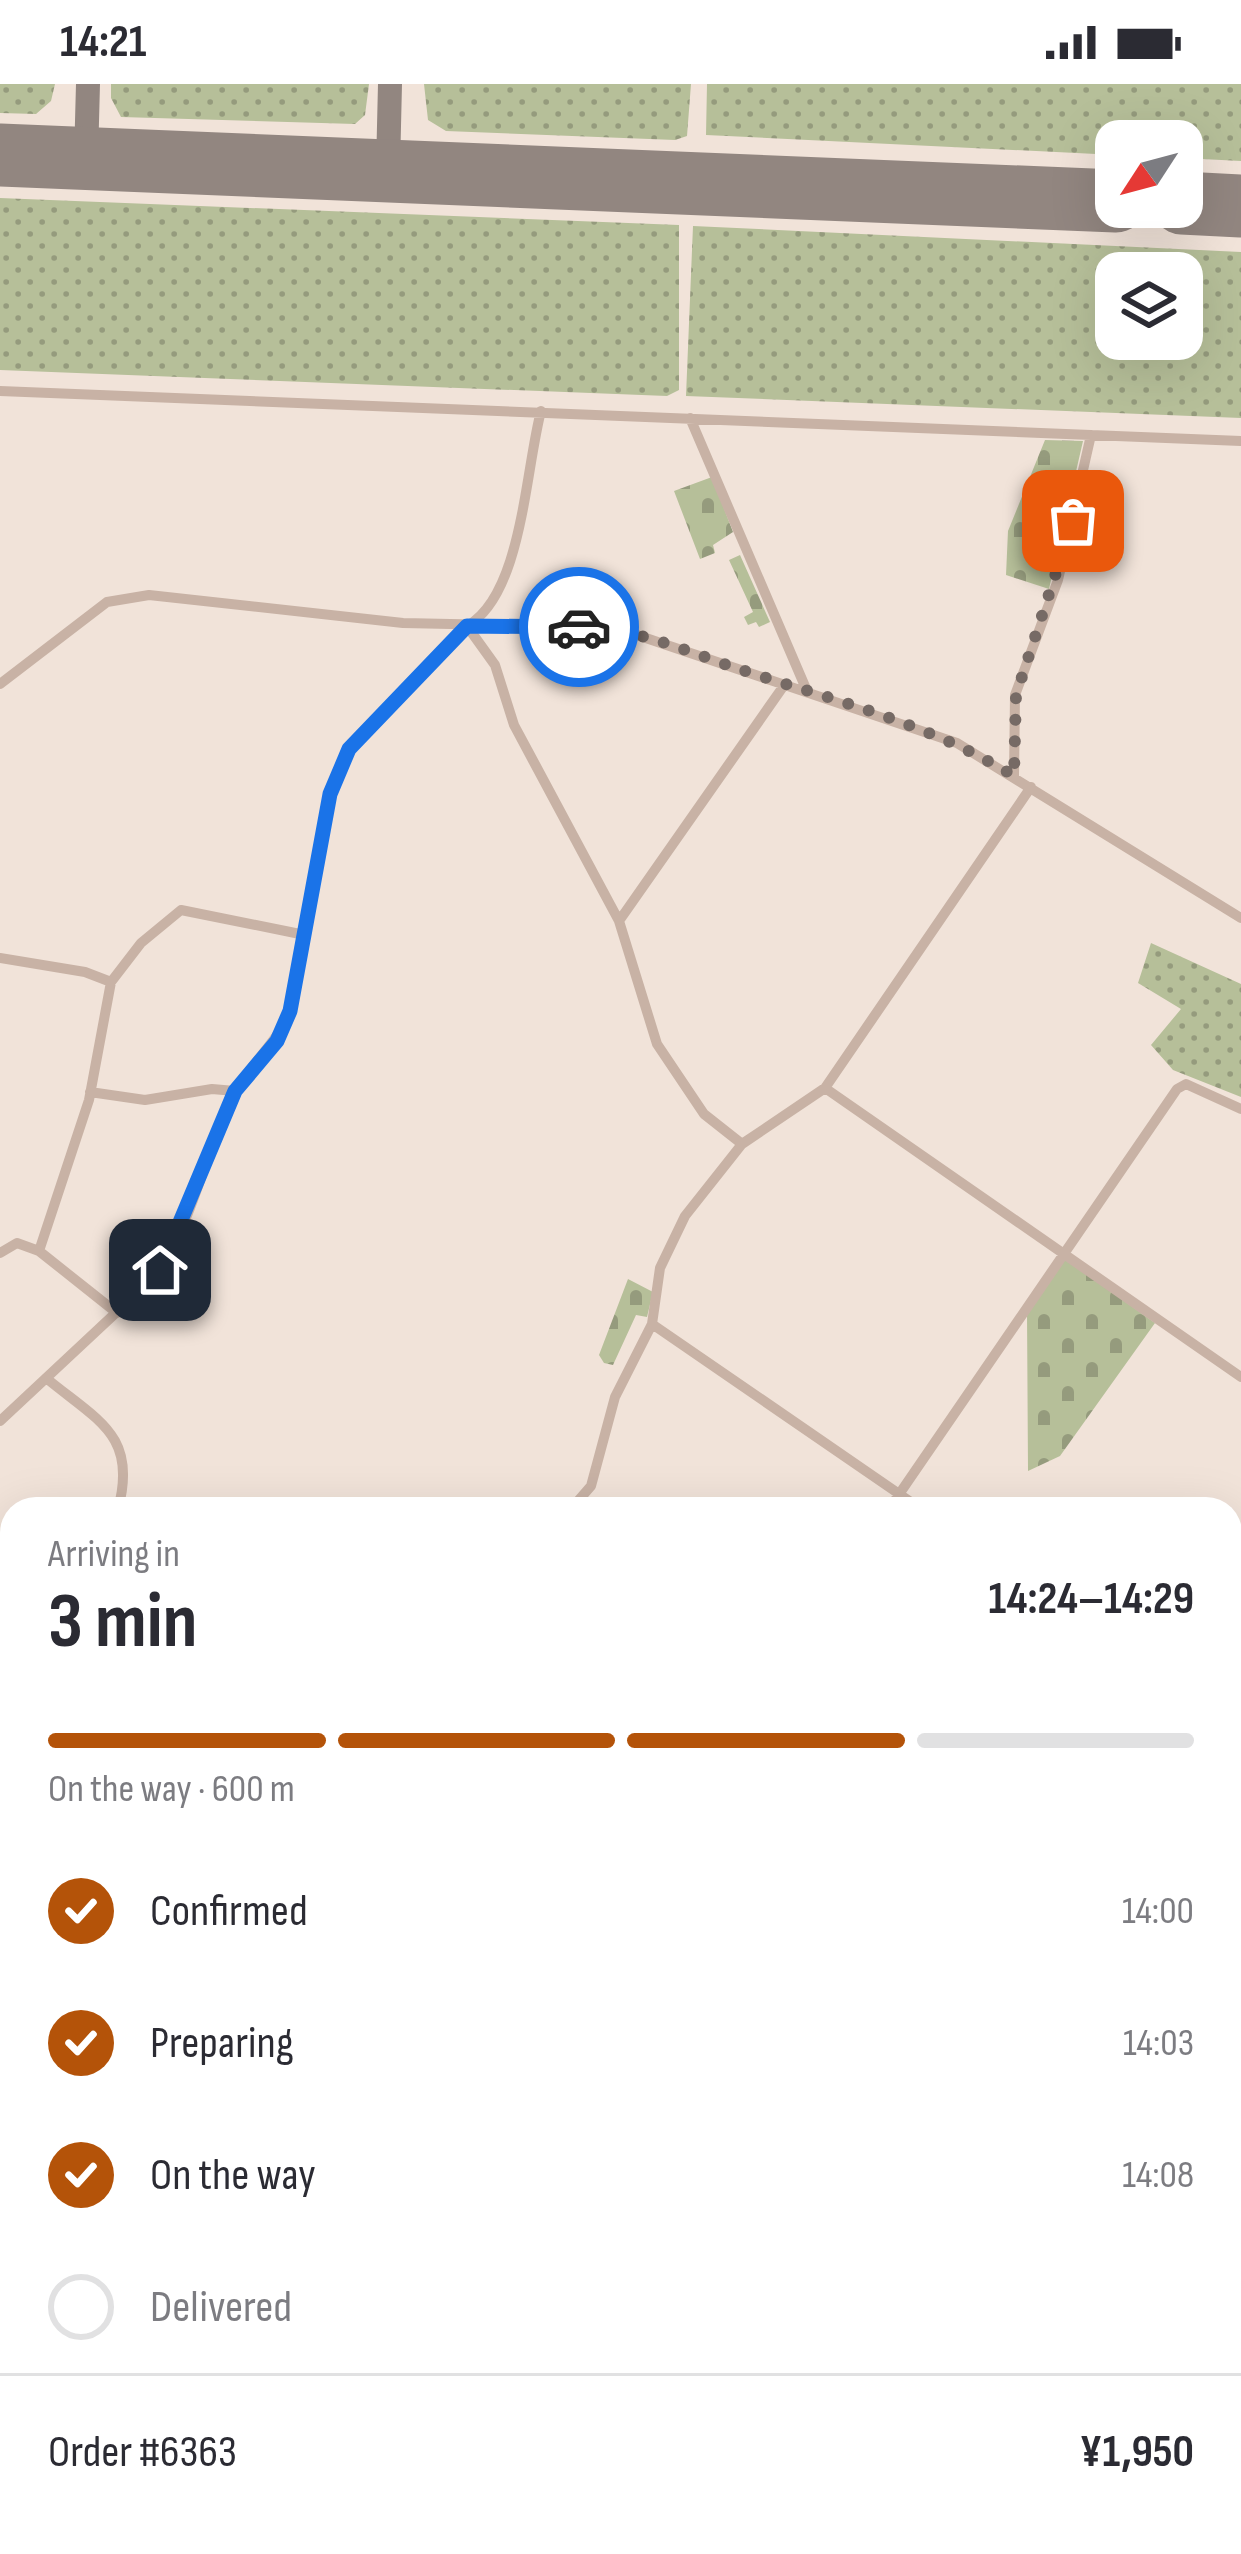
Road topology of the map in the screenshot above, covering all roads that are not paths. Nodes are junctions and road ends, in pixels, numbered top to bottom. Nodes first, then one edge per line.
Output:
1 (0, 392) edge
2 (541, 411) junction
3 (690, 418) junction
4 (1091, 435) junction
5 (1241, 441) edge
6 (467, 626) junction
7 (0, 684) edge
8 (785, 684) junction
9 (807, 691) junction
10 (1014, 776) junction
11 (1031, 787) junction
12 (1241, 918) edge
13 (620, 921) junction
14 (305, 935) junction
15 (0, 958) edge
16 (111, 982) junction
17 (825, 1088) junction
18 (235, 1091) junction
19 (90, 1092) junction
20 (1241, 1109) edge
21 (742, 1144) junction
22 (39, 1250) junction
23 (0, 1253) edge
24 (1063, 1254) junction
25 (117, 1313) junction
26 (652, 1324) junction
27 (1241, 1377) edge
28 (46, 1378) junction
29 (3, 1415) edge
30 (899, 1494) junction
31 (121, 1497) edge
32 (582, 1497) edge
33 (897, 1497) edge
34 (903, 1497) edge

1 - 2 street
2 - 3 street
2 - 6 street
3 - 4 street
3 - 9 street
4 - 5 street
4 - 10 street
6 - 7 street
6 - 8 street
6 - 13 street
6 - 14 street
8 - 9 street
8 - 13 street
9 - 10 street
10 - 11 street
11 - 12 street
11 - 17 street
13 - 21 street
14 - 16 street
14 - 18 street
15 - 16 street
16 - 19 street
17 - 21 street
17 - 24 street
18 - 19 street
18 - 25 street
19 - 22 street
20 - 24 street
21 - 26 street
22 - 23 street
22 - 25 street
24 - 27 street
24 - 30 street
25 - 28 street
26 - 30 street
26 - 32 street
28 - 29 street
28 - 31 street
30 - 33 street
30 - 34 street

